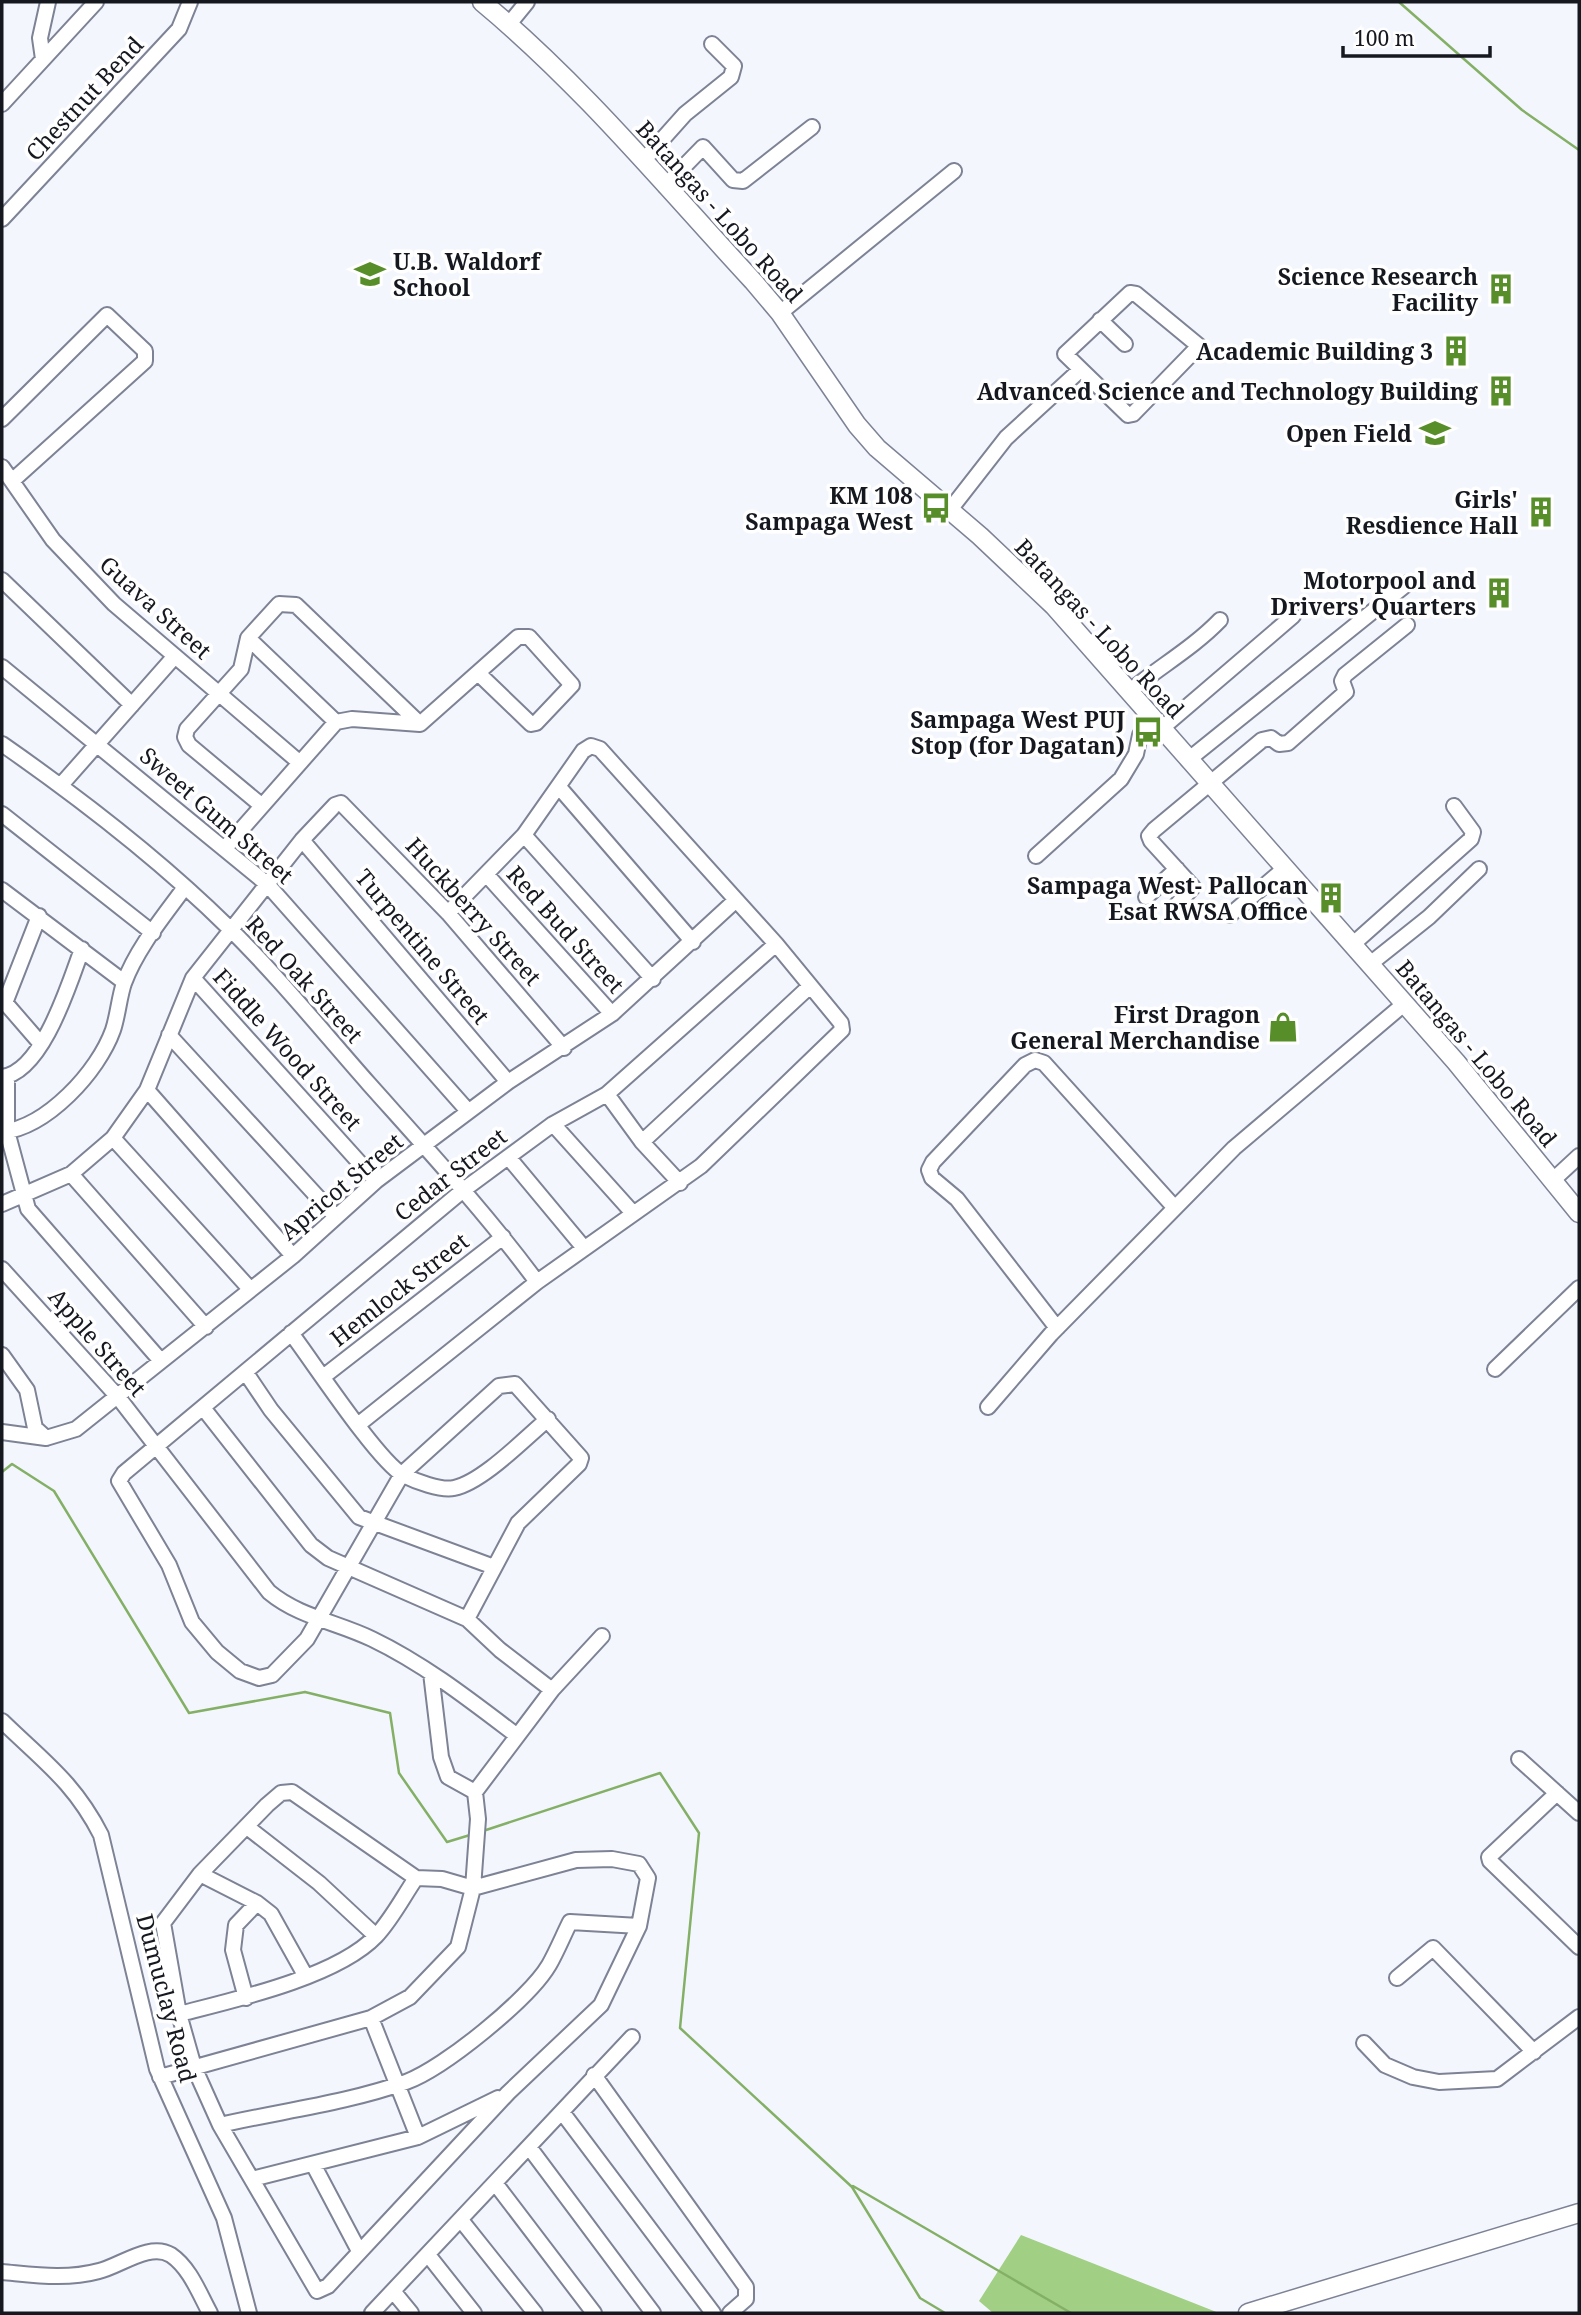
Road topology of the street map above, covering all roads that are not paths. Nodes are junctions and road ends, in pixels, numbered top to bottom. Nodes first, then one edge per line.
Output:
1 (48, 2) edge
2 (96, 2) edge
3 (190, 2) edge
4 (482, 2) edge
5 (527, 2) edge
6 (509, 24) junction
7 (712, 44) dead end
8 (43, 59) junction
9 (2, 104) edge
10 (812, 127) dead end
11 (643, 161) junction
12 (954, 171) dead end
13 (665, 186) junction
14 (2, 219) edge
15 (780, 313) junction
16 (1100, 320) junction
17 (1125, 344) dead end
18 (1079, 371) junction
19 (2, 419) edge
20 (2, 467) edge
21 (12, 481) junction
22 (949, 511) junction
23 (2, 580) edge
24 (1408, 583) dead end
25 (1293, 615) dead end
26 (1220, 620) dead end
27 (1407, 625) dead end
28 (248, 638) junction
29 (175, 656) junction
30 (2, 667) edge
31 (479, 674) junction
32 (1129, 692) junction
33 (220, 696) junction
34 (132, 705) junction
35 (336, 722) junction
36 (420, 724) junction
37 (1156, 724) junction
38 (2, 744) edge
39 (98, 744) junction
40 (1188, 760) junction
41 (299, 762) junction
42 (61, 785) junction
43 (1210, 785) junction
44 (559, 788) junction
45 (261, 805) junction
46 (1454, 806) dead end
47 (2, 814) edge
48 (524, 835) junction
49 (302, 840) junction
50 (225, 848) junction
51 (1036, 856) dead end
52 (1177, 869) junction
53 (1284, 869) junction
54 (1479, 869) dead end
55 (486, 874) junction
56 (267, 884) junction
57 (185, 887) junction
58 (2, 890) edge
59 (1146, 897) dead end
60 (736, 900) junction
61 (1173, 909) dead end
62 (448, 913) junction
63 (1230, 915) dead end
64 (38, 916) junction
65 (230, 929) junction
66 (153, 933) junction
67 (693, 942) junction
68 (776, 944) junction
69 (1352, 945) junction
70 (82, 948) junction
71 (1370, 964) junction
72 (193, 978) junction
73 (653, 979) junction
74 (124, 982) junction
75 (809, 987) junction
76 (4, 1001) edge
77 (1404, 1004) junction
78 (612, 1014) junction
79 (169, 1035) junction
80 (41, 1044) junction
81 (564, 1048) junction
82 (4, 1077) edge
83 (508, 1082) junction
84 (147, 1090) junction
85 (607, 1094) junction
86 (468, 1111) junction
87 (553, 1124) junction
88 (5, 1132) edge
89 (113, 1138) junction
90 (642, 1142) junction
91 (425, 1146) junction
92 (1579, 1156) edge
93 (509, 1157) junction
94 (71, 1174) junction
95 (376, 1181) junction
96 (1552, 1181) junction
97 (680, 1183) junction
98 (461, 1191) junction
99 (27, 1202) junction
100 (2, 1204) edge
101 (1175, 1208) junction
102 (632, 1212) junction
103 (1579, 1213) edge
104 (336, 1217) junction
105 (503, 1237) junction
106 (584, 1248) junction
107 (293, 1256) junction
108 (2, 1269) edge
109 (537, 1282) junction
110 (1579, 1288) edge
111 (250, 1289) junction
112 (206, 1327) junction
113 (1057, 1328) junction
114 (291, 1333) junction
115 (161, 1361) junction
116 (4, 1362) edge
117 (1495, 1369) dead end
118 (246, 1373) junction
119 (323, 1377) junction
120 (118, 1398) junction
121 (988, 1407) dead end
122 (204, 1409) junction
123 (548, 1419) junction
124 (359, 1424) junction
125 (2, 1432) edge
126 (46, 1438) junction
127 (157, 1447) junction
128 (402, 1474) junction
129 (374, 1523) junction
130 (349, 1567) junction
131 (494, 1567) junction
132 (319, 1617) junction
133 (467, 1619) junction
134 (602, 1636) dead end
135 (431, 1672) junction
136 (552, 1690) junction
137 (2, 1721) edge
138 (516, 1735) junction
139 (1519, 1759) dead end
140 (475, 1792) junction
141 (1557, 1793) junction
142 (1579, 1814) edge
143 (247, 1827) junction
144 (200, 1874) junction
145 (416, 1878) junction
146 (474, 1880) junction
147 (257, 1903) junction
148 (639, 1926) junction
149 (376, 1936) junction
150 (1579, 1947) edge
151 (305, 1975) junction
152 (1397, 1978) dead end
153 (246, 1998) junction
154 (179, 2014) junction
155 (1579, 2017) edge
156 (371, 2018) junction
157 (632, 2037) dead end
158 (1364, 2043) dead end
159 (1534, 2052) junction
160 (196, 2064) junction
161 (158, 2073) junction
162 (594, 2075) junction
163 (396, 2085) junction
164 (508, 2093) junction
165 (562, 2112) junction
166 (220, 2125) junction
167 (418, 2137) junction
168 (529, 2147) junction
169 (313, 2164) junction
170 (252, 2179) junction
171 (495, 2183) junction
172 (1579, 2213) edge
173 (461, 2220) junction
174 (359, 2251) junction
175 (429, 2256) junction
176 (2, 2272) edge
177 (393, 2291) junction
178 (210, 2313) edge
179 (249, 2313) edge
180 (372, 2313) edge
181 (411, 2313) edge
182 (474, 2313) edge
183 (535, 2313) edge
184 (594, 2313) edge
185 (653, 2313) edge
186 (713, 2313) edge
187 (730, 2313) edge
188 (1248, 2313) edge

1 - 8 street
2 - 8 street
3 - 14 street, Chestnut Bend
4 - 6 main road, Batangas - Lobo Road
5 - 6 street
6 - 11 main road, Batangas - Lobo Road
7 - 11 street
8 - 9 street
10 - 13 street
11 - 13 main road, Batangas - Lobo Road
12 - 15 street
13 - 15 main road, Batangas - Lobo Road
15 - 22 main road, Batangas - Lobo Road
16 - 17 street
16 - 18 street
16 - 18 street
18 - 22 street
19 - 21 street
20 - 21 street, Guava Street
21 - 29 street, Guava Street
22 - 32 main road, Batangas - Lobo Road
23 - 34 street
24 - 40 street
25 - 37 street
26 - 32 street
27 - 43 street
28 - 33 street
28 - 35 street
28 - 36 street
29 - 33 street, Guava Street
29 - 34 street
30 - 39 street, Sweet Gum Street
31 - 31 street
31 - 36 street
32 - 37 main road, Batangas - Lobo Road
33 - 41 street, Guava Street
33 - 45 street
34 - 39 street
35 - 36 street
35 - 41 street
37 - 40 main road, Batangas - Lobo Road
37 - 51 street
38 - 42 street, Red Oak Street
39 - 42 street
39 - 50 street, Sweet Gum Street
40 - 43 main road, Batangas - Lobo Road
41 - 45 street
42 - 57 street, Red Oak Street
43 - 52 street
43 - 53 main road, Batangas - Lobo Road
44 - 48 street
44 - 60 street
44 - 67 street
45 - 50 street
46 - 69 street
47 - 66 street
48 - 55 street
48 - 73 street
49 - 56 street
49 - 62 street, Huckberry Street
49 - 83 street, Turpentine Street
50 - 56 street, Sweet Gum Street
52 - 59 street
52 - 61 street
53 - 63 street
53 - 69 main road, Batangas - Lobo Road
54 - 71 street
55 - 62 street
55 - 78 street, Red Bud Street
56 - 65 street
56 - 86 street, Sweet Gum Street
57 - 65 street, Red Oak Street
57 - 66 street
58 - 64 street
60 - 67 street, Apricot Street
60 - 68 street
62 - 81 street, Huckberry Street
64 - 70 street
64 - 76 street
65 - 72 street
65 - 91 street, Red Oak Street
66 - 74 street
67 - 73 street, Apricot Street
68 - 75 street
68 - 85 street, Cedar Street
69 - 71 main road, Batangas - Lobo Road
70 - 74 street
70 - 80 street
71 - 77 main road, Batangas - Lobo Road
72 - 79 street
72 - 95 street, Fiddle Wood Street
73 - 78 street, Apricot Street
74 - 88 street
75 - 90 street
75 - 97 street
76 - 80 street
77 - 96 main road, Batangas - Lobo Road
77 - 101 street
78 - 81 street, Apricot Street
79 - 84 street
79 - 104 street
80 - 82 street
81 - 83 street, Apricot Street
82 - 88 street
83 - 86 street, Apricot Street
84 - 89 street
84 - 107 street
85 - 87 street, Cedar Street
85 - 90 street
86 - 91 street, Apricot Street
87 - 93 street, Cedar Street
87 - 102 street
88 - 99 street
89 - 94 street
89 - 111 street
90 - 97 street
91 - 95 street, Apricot Street
91 - 98 street, Red Oak Street
92 - 96 street
93 - 98 street, Cedar Street
93 - 106 street
94 - 99 street
94 - 112 street
95 - 104 street, Apricot Street
96 - 103 main road, Batangas - Lobo Road
97 - 102 street
98 - 105 street, Red Oak Street
98 - 114 street, Cedar Street
99 - 100 street
99 - 115 street
101 - 113 street
101 - 113 street
102 - 106 street
104 - 107 street, Apricot Street
105 - 109 street, Red Oak Street
105 - 119 street, Hemlock Street
106 - 109 street
107 - 111 street, Apricot Street
108 - 120 street, Apple Street
109 - 124 street
110 - 117 street
111 - 112 street, Apricot Street
112 - 115 street, Apricot Street
113 - 121 street
114 - 118 street, Cedar Street
114 - 119 street
115 - 120 street, Apricot Street
116 - 126 street
118 - 122 street, Cedar Street
118 - 129 street
119 - 124 street
120 - 126 street, Apricot Street
120 - 127 street, Apple Street
122 - 127 street, Cedar Street
122 - 130 street
123 - 128 street
123 - 128 street
123 - 131 street
124 - 128 street
125 - 126 street
127 - 132 street, Apple Street
127 - 132 street, Cedar Street
128 - 129 street
129 - 130 street
129 - 131 street
130 - 132 street
130 - 133 street
131 - 133 street
132 - 135 street, Apple Street
133 - 136 street
134 - 136 street
135 - 138 street, Apple Street
135 - 140 street
136 - 138 street
137 - 161 street, Dumuclay Road
138 - 140 street
139 - 141 street
140 - 146 street
141 - 142 street
141 - 150 street
143 - 144 street
143 - 145 street
143 - 149 street
144 - 147 street
144 - 154 street
145 - 146 street
145 - 149 street
146 - 148 street
146 - 156 street
147 - 151 street
147 - 153 street
148 - 163 street
148 - 164 street
149 - 151 street
151 - 153 street
152 - 159 street
153 - 154 street
154 - 160 street
155 - 159 street
156 - 160 street
156 - 163 street
157 - 162 street
158 - 159 street
160 - 161 street
160 - 166 street
161 - 179 street, Dumuclay Road
162 - 165 street
162 - 187 street
163 - 166 street
163 - 167 street
164 - 167 street
164 - 174 street
165 - 168 street
165 - 186 street
166 - 170 street
167 - 169 street
168 - 171 street
168 - 185 street
169 - 170 street
169 - 174 street
170 - 174 street
171 - 173 street
171 - 184 street
172 - 188 main road
173 - 175 street
173 - 183 street
175 - 177 street
175 - 182 street
176 - 178 street
177 - 180 street
177 - 181 street

